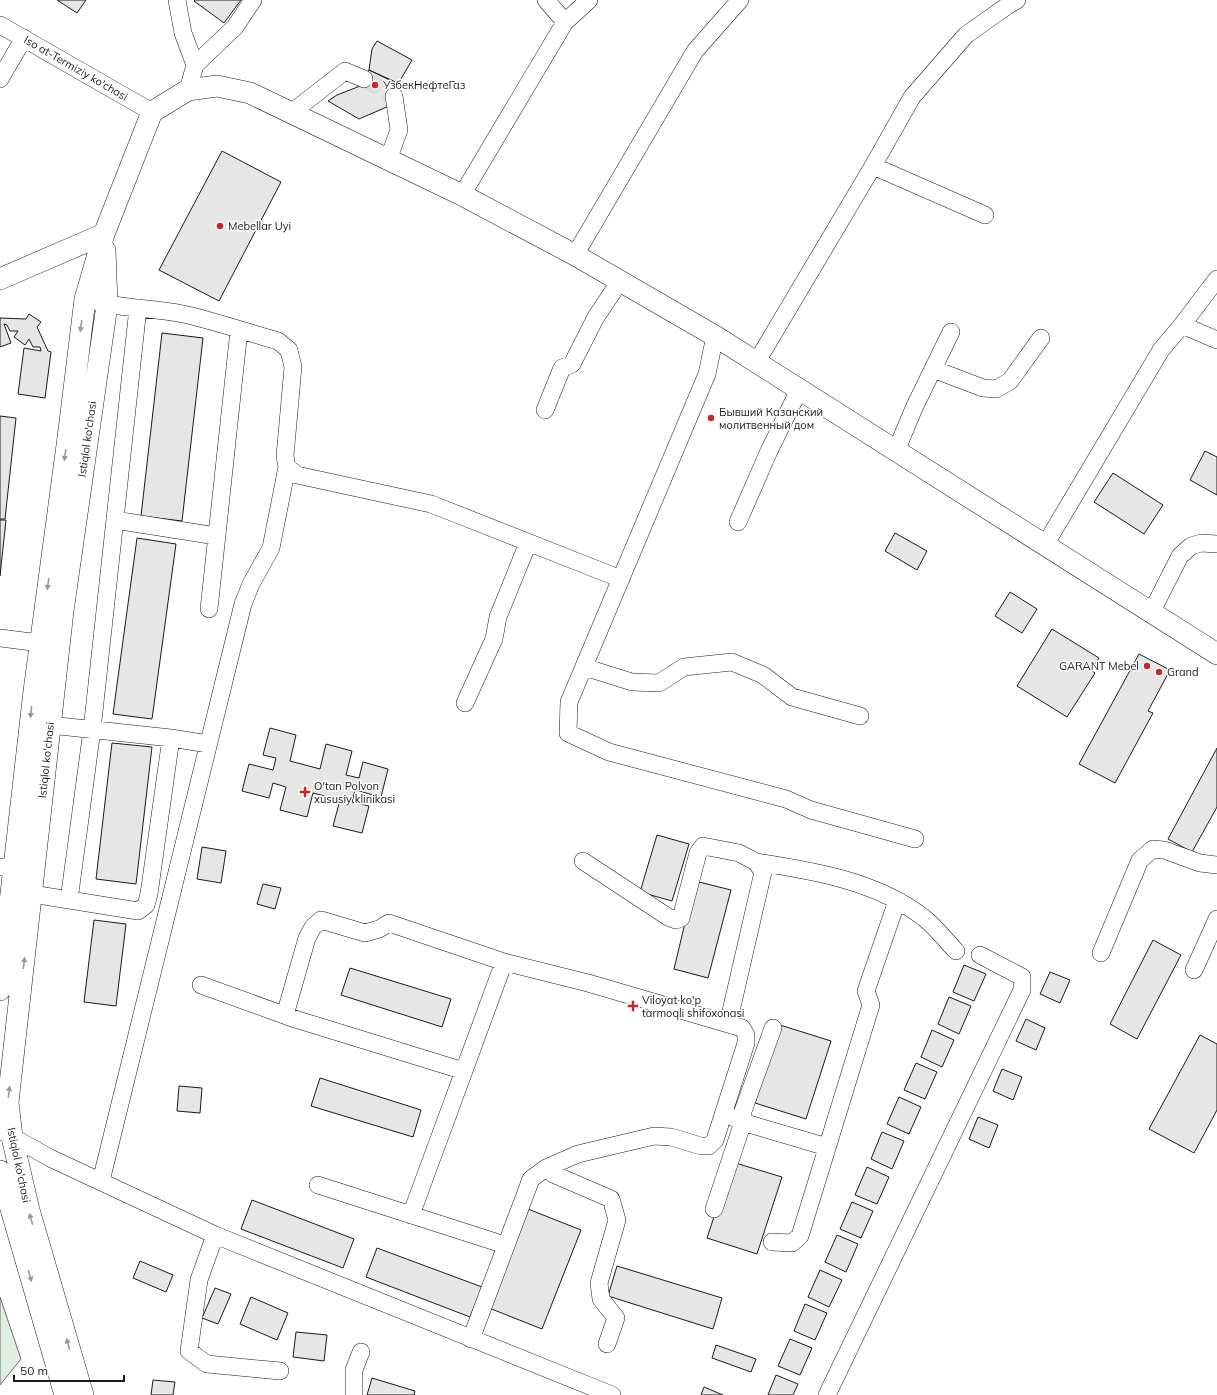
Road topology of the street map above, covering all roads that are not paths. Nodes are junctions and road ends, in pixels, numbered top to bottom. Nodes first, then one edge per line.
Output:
1 (177, 0) edge
2 (253, 0) edge
3 (546, 0) edge
4 (589, 0) edge
5 (740, 0) edge
6 (1017, 0) edge
7 (565, 22) junction
8 (0, 25) edge
9 (24, 38) junction
10 (195, 65) junction
11 (0, 79) edge
12 (364, 79) tunnel mouth
13 (188, 90) junction
14 (394, 96) dead end
15 (152, 112) junction
16 (290, 113) junction
17 (388, 160) junction
18 (873, 166) junction
19 (462, 195) junction
20 (986, 215) dead end
21 (104, 234) junction
22 (575, 255) junction
23 (0, 279) edge
24 (1217, 279) edge
25 (620, 281) junction
26 (85, 298) junction
27 (107, 305) junction
28 (138, 308) junction
29 (1182, 325) junction
30 (239, 330) junction
31 (951, 332) dead end
32 (715, 336) junction
33 (1041, 338) dead end
34 (1217, 340) edge
35 (756, 363) junction
36 (933, 369) junction
37 (799, 390) junction
38 (545, 410) dead end
39 (896, 452) junction
40 (287, 467) junction
41 (115, 520) junction
42 (738, 522) dead end
43 (216, 536) junction
44 (528, 543) junction
45 (1217, 544) edge
46 (1045, 545) junction
47 (621, 579) junction
48 (209, 609) dead end
49 (1151, 612) junction
50 (0, 638) edge
51 (40, 643) junction
52 (1217, 654) edge
53 (584, 667) junction
54 (465, 703) dead end
55 (860, 716) dead end
56 (50, 725) junction
57 (92, 730) junction
58 (170, 738) junction
59 (208, 744) junction
60 (915, 839) dead end
61 (583, 861) dead end
62 (756, 862) junction
63 (1217, 865) edge
64 (7, 867) edge
65 (32, 894) junction
66 (69, 900) junction
67 (898, 901) junction
68 (1217, 919) edge
69 (956, 951) dead end
70 (1101, 953) dead end
71 (980, 955) dead end
72 (504, 962) junction
73 (1194, 970) dead end
74 (201, 985) dead end
75 (0, 990) edge
76 (285, 1016) junction
77 (728, 1024) junction
78 (773, 1028) dead end
79 (464, 1071) junction
80 (723, 1114) junction
81 (743, 1122) junction
82 (6, 1133) edge
83 (827, 1148) junction
84 (546, 1168) junction
85 (0, 1171) edge
86 (101, 1181) junction
87 (318, 1185) dead end
88 (714, 1210) dead end
89 (411, 1215) junction
90 (215, 1235) junction
91 (772, 1242) dead end
92 (505, 1245) junction
93 (471, 1339) junction
94 (607, 1344) dead end
95 (361, 1352) dead end
96 (280, 1371) dead end
97 (64, 1395) edge
98 (83, 1395) edge
99 (354, 1395) edge
100 (612, 1395) edge
101 (827, 1395) edge

1 - 10 street
2 - 10 street
3 - 7 street
4 - 7 street
5 - 22 street
6 - 18 street
7 - 19 street
8 - 9 street, Iso at-Termiziy ko'chasi
9 - 11 street
9 - 15 street, Iso at-Termiziy ko'chasi
10 - 13 street
12 - 16 street
13 - 15 main road
13 - 16 main road
14 - 17 street
15 - 21 main road
16 - 17 main road
17 - 19 main road
18 - 20 street
18 - 35 street
19 - 22 main road
21 - 23 main road
21 - 26 main road, Istiqlol ko'chasi
21 - 27 main road, Istiqlol ko'chasi
22 - 25 main road
24 - 29 street
25 - 32 main road
25 - 38 street
26 - 27 street
26 -> 51 main road, Istiqlol ko'chasi
27 - 28 street
27 - 56 main road, Istiqlol ko'chasi
28 - 30 street
28 - 41 street
29 - 34 street
29 - 46 street
30 - 40 street
30 - 43 street
31 - 36 street
32 - 35 main road
32 - 47 street
33 - 36 street
35 - 37 main road
36 - 39 street
37 - 39 main road
37 - 42 street
39 - 46 main road
40 - 44 street
40 - 59 street
41 - 43 street
41 - 57 street
43 - 48 street
44 - 47 street
44 - 54 street
45 - 49 street
46 - 49 main road
47 - 53 street
49 - 52 main road
50 - 51 street
51 -> 64 main road, Istiqlol ko'chasi
53 - 55 street
53 - 60 street
56 - 57 street
56 - 65 main road, Istiqlol ko'chasi
57 - 58 street
57 - 66 street
58 - 59 street
58 - 66 street
59 - 86 street
61 - 62 street
62 - 67 street
62 - 77 street
63 - 70 street
64 - 75 main road, Istiqlol ko'chasi
65 - 66 street
82 -> 65 main road, Istiqlol ko'chasi
67 - 69 street
67 - 83 street
68 - 73 street
71 - 101 street
72 - 76 street
72 - 77 street
72 - 79 street
74 - 76 street
76 - 79 street
77 - 80 street
78 - 81 street
79 - 89 street
80 - 81 street
80 - 84 street
81 - 83 street
81 - 88 street
82 - 86 street
98 -> 82 main road, Istiqlol ko'chasi
83 - 91 street
84 - 92 street
84 - 94 street
85 -> 97 main road, Istiqlol ko'chasi
86 - 90 street
87 - 89 street
89 - 92 street
90 - 93 street
90 - 96 street
92 - 93 street
93 - 100 street
95 - 99 street

